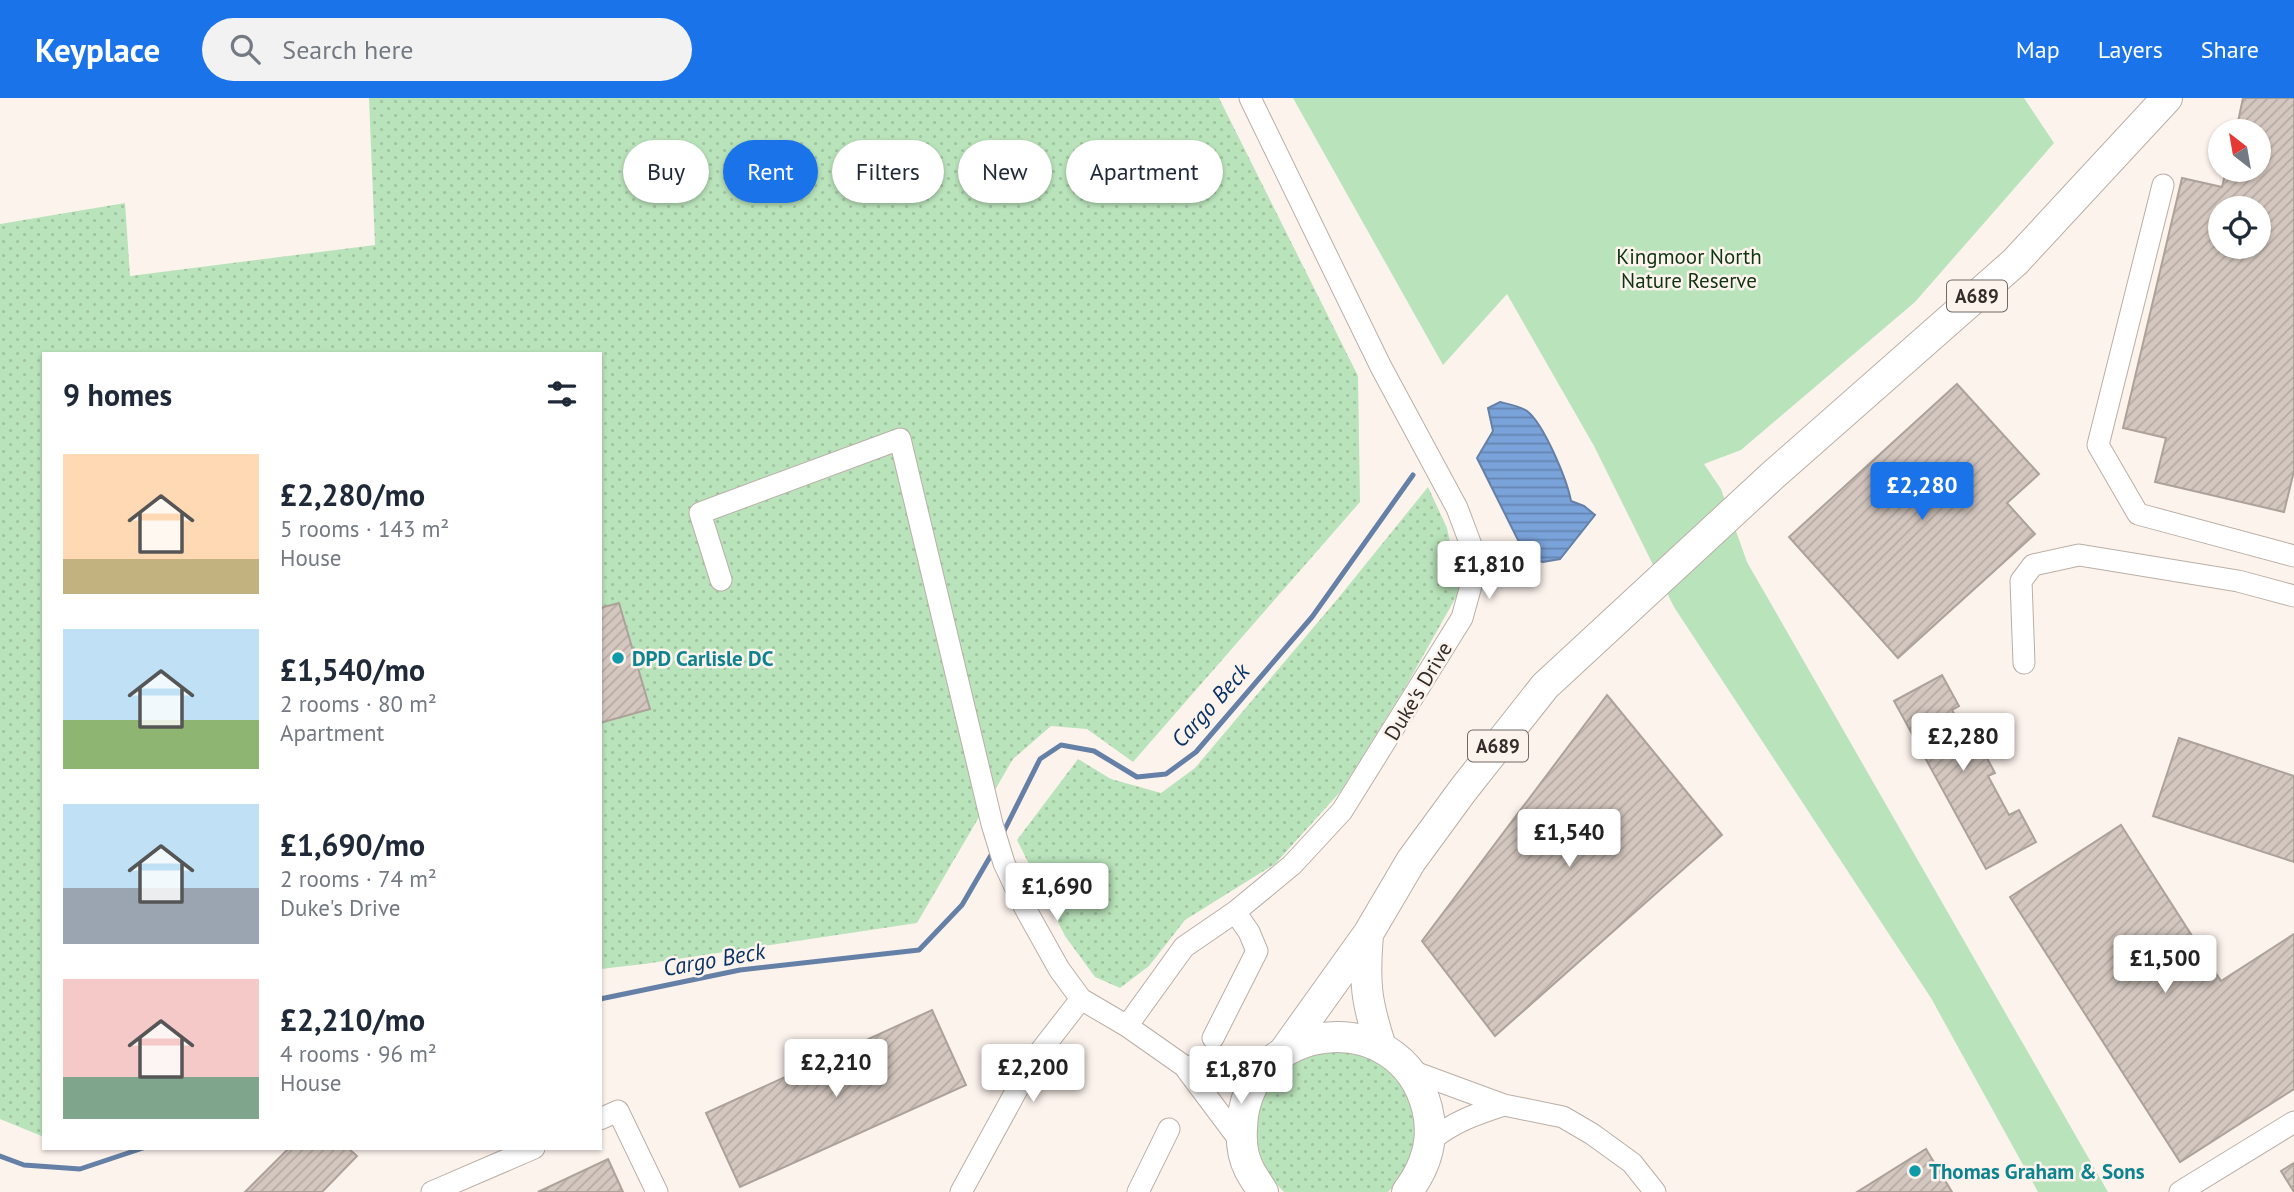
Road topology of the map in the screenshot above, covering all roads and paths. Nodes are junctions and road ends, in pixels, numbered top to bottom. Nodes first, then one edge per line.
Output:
1 (1250, 98) edge
2 (2166, 98) edge
3 (2163, 185) dead end
4 (2294, 556) edge
5 (721, 580) dead end
6 (2294, 596) edge
7 (2024, 663) dead end
8 (1235, 912) junction
9 (1368, 934) junction
10 (1081, 999) junction
11 (1127, 1026) junction
12 (1213, 1038) dead end
13 (1381, 1047) junction
14 (1277, 1057) junction
15 (1184, 1066) junction
16 (1409, 1070) junction
17 (1504, 1105) junction
18 (609, 1115) edge
19 (2294, 1122) edge
20 (1169, 1129) dead end
21 (1241, 1142) junction
22 (1428, 1149) junction
23 (529, 1150) edge
24 (432, 1192) edge
25 (657, 1192) edge
26 (961, 1192) edge
27 (1138, 1192) edge
28 (1263, 1192) edge
29 (1407, 1192) edge
30 (1432, 1192) edge
31 (1655, 1192) edge
32 (2180, 1192) edge

1 - 8 street, Duke's Drive
2 - 9 highway, A689
3 - 4 street
5 - 10 street
6 - 7 street
8 - 11 street, Duke's Drive
8 - 12 street
9 - 13 highway, A689
9 - 14 highway, A689
10 - 11 street
10 - 26 street
11 - 15 street
13 - 14 highway
13 - 16 highway
14 - 15 street
14 - 21 highway, A689
15 - 21 street
16 - 17 street
16 - 22 highway
17 - 22 street
17 - 31 street
18 - 25 street
19 - 32 street
20 - 27 street
21 - 28 highway, A689
22 - 29 highway
22 - 30 highway
23 - 24 street

